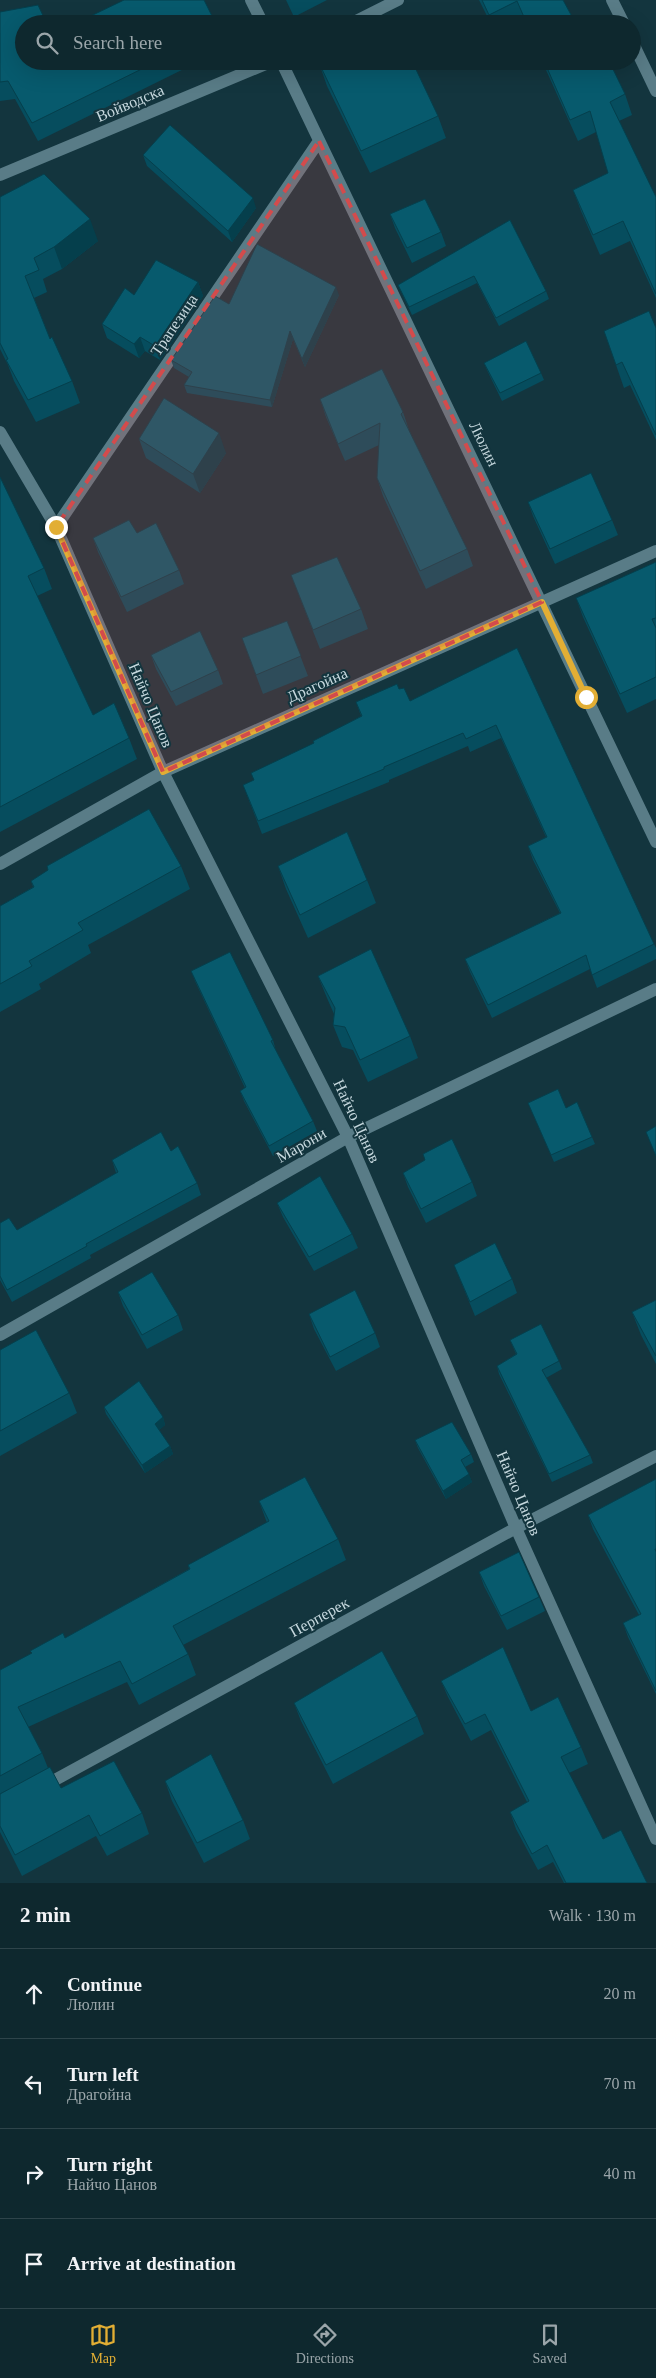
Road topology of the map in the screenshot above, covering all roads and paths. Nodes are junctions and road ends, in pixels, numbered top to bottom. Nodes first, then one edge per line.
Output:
1 (251, 0) edge
2 (398, 0) edge
3 (612, 0) edge
4 (258, 15) edge
5 (368, 15) edge
6 (620, 15) edge
7 (641, 60) edge
8 (252, 70) edge
9 (285, 70) edge
10 (656, 91) edge
11 (320, 141) junction
12 (0, 176) edge
13 (0, 432) edge
14 (56, 527) junction
15 (656, 551) edge
16 (542, 602) junction
17 (163, 772) junction
18 (656, 842) edge
19 (0, 864) edge
20 (656, 989) edge
21 (348, 1137) junction
22 (0, 1335) edge
23 (656, 1456) edge
24 (516, 1528) junction
25 (35, 1791) edge
26 (656, 1839) edge

1 - 4 street
2 - 5 street
3 - 6 street
7 - 10 street
8 - 12 street, Войводска
9 - 11 street, Люлин
11 - 14 street, Трапезица
11 - 16 street, Люлин
13 - 14 street, Найчо Цанов
14 - 17 street, Найчо Цанов
15 - 16 street, Драгойна
16 - 17 street, Драгойна
16 - 18 street, Люлин
17 - 19 street, Драгойна
17 - 21 street, Найчо Цанов
20 - 21 street, Марони
21 - 22 street, Марони
21 - 24 street, Найчо Цанов
23 - 24 street, Перперек
24 - 25 street, Перперек
24 - 26 street, Найчо Цанов

